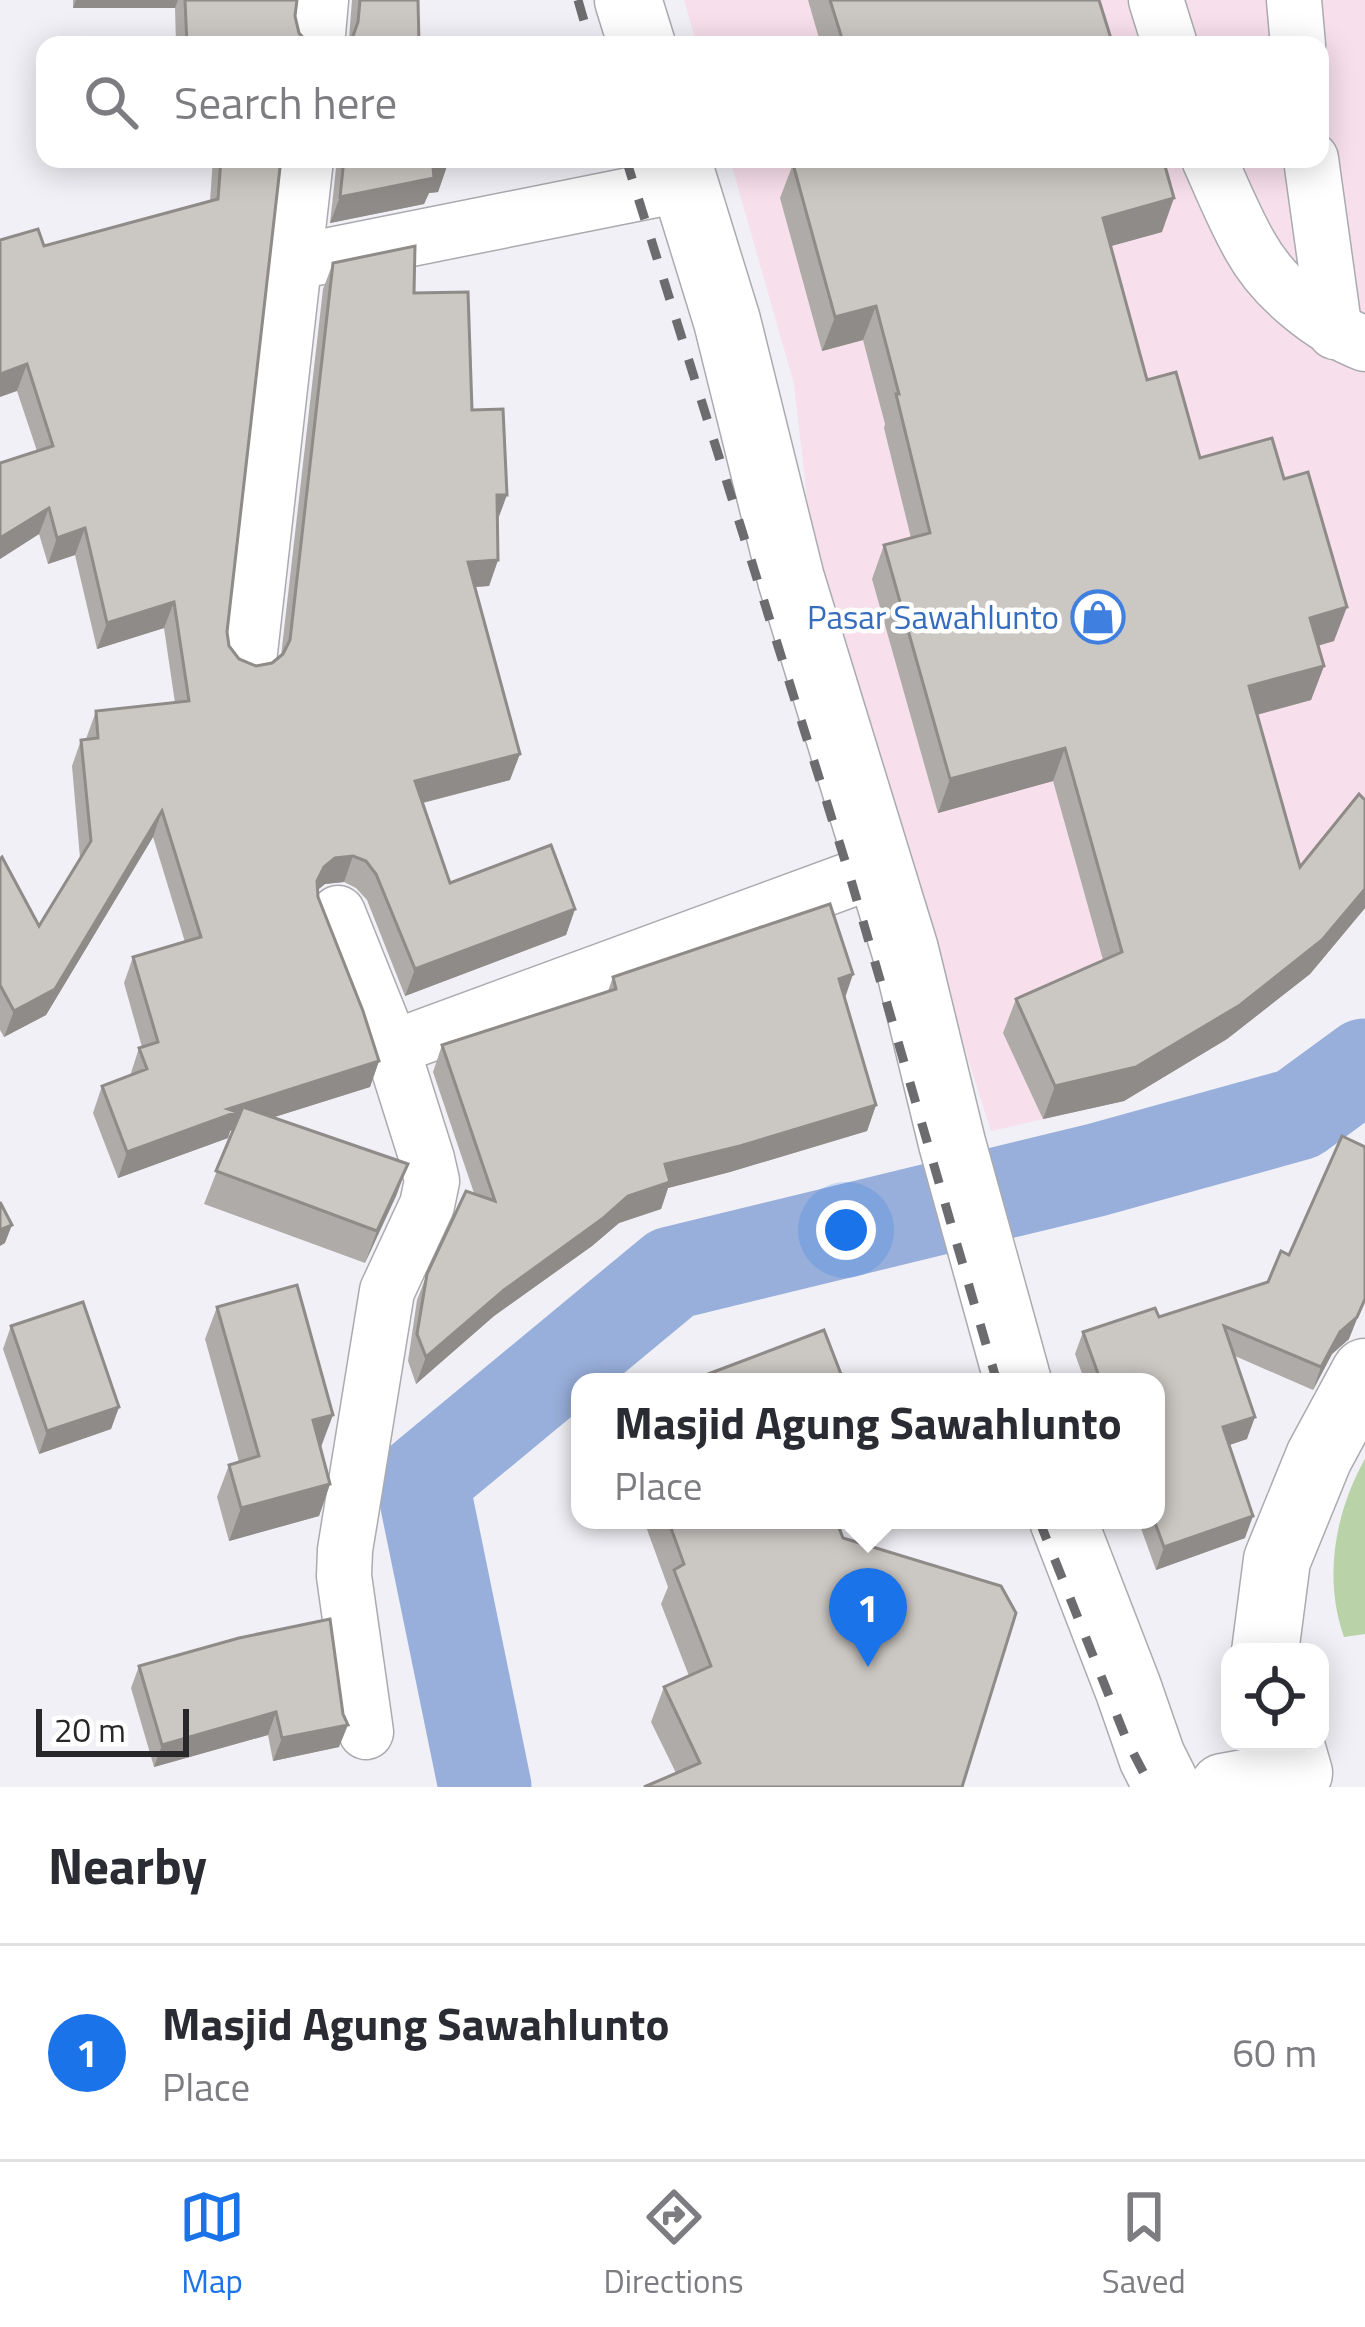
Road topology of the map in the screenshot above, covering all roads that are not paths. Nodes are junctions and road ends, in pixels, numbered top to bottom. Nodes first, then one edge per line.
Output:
1 (321, 0) edge
2 (628, 0) edge
3 (1156, 0) edge
4 (1294, 0) edge
5 (318, 36) edge
6 (639, 36) edge
7 (1167, 36) edge
8 (1297, 36) edge
9 (305, 168) edge
10 (1212, 168) edge
11 (1313, 168) edge
12 (681, 171) edge
13 (296, 262) junction
14 (1355, 340) edge
15 (249, 661) edge
16 (879, 869) junction
17 (338, 913) dead end
18 (392, 1048) junction
19 (1365, 1372) edge
20 (1015, 1373) edge
21 (1066, 1529) edge
22 (1266, 1643) edge
23 (366, 1732) dead end
24 (1298, 1768) edge
25 (1166, 1787) edge
26 (1223, 1787) edge

1 - 5 street
2 - 6 main road
3 - 7 street
4 - 8 street
9 - 13 street
10 - 14 street
11 - 14 street
12 - 13 street
12 - 16 main road
13 - 15 street
16 - 18 street
16 - 20 main road
17 - 18 street
18 - 23 street
19 - 22 main road
21 - 25 main road
24 - 26 main road

